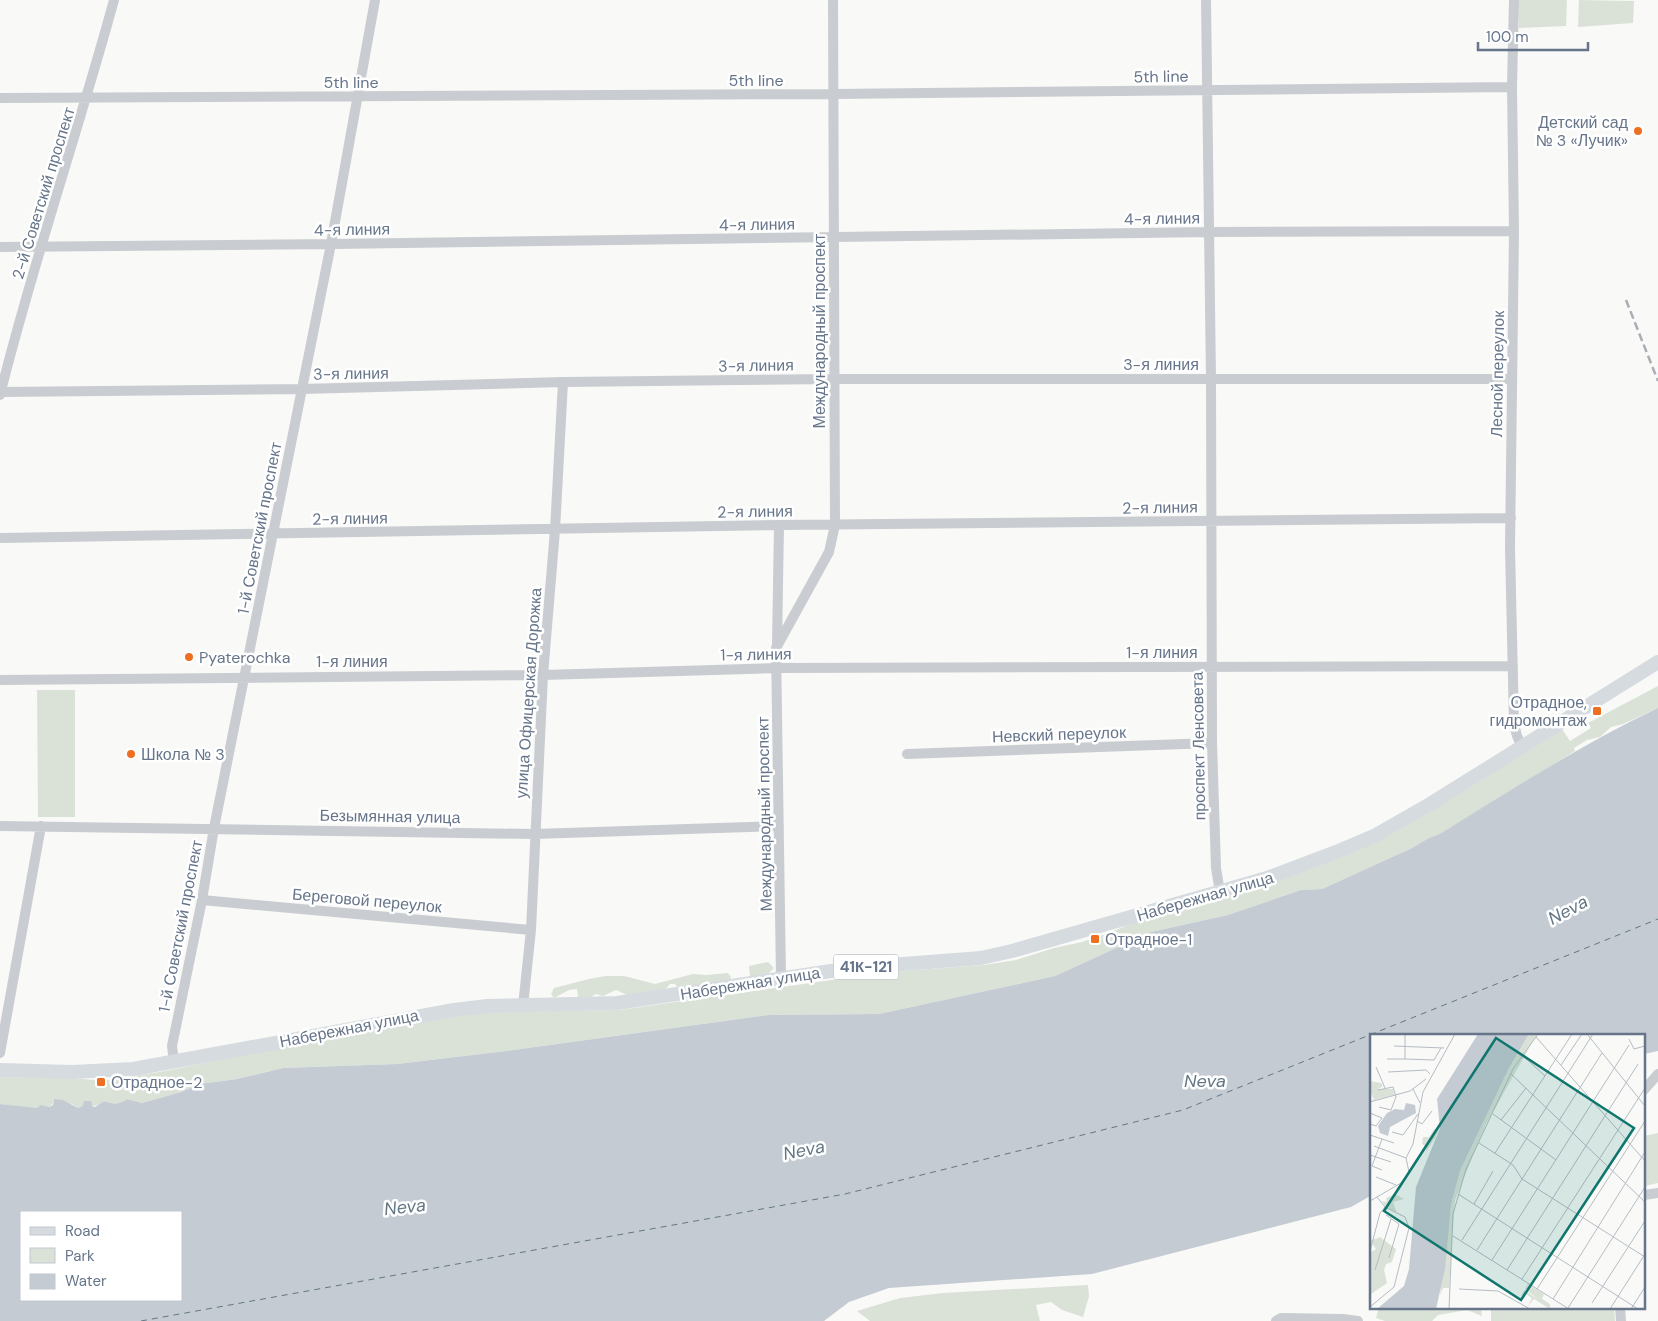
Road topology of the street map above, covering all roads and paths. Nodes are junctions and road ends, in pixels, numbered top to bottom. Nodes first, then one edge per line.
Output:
1 (114, 0) edge
2 (375, 0) edge
3 (834, 0) edge
4 (1206, 0) edge
5 (1514, 0) edge
6 (1512, 87) junction
7 (1206, 90) junction
8 (834, 94) junction
9 (87, 97) junction
10 (358, 97) junction
11 (0, 98) edge
12 (1514, 231) junction
13 (1209, 232) junction
14 (834, 238) junction
15 (331, 244) junction
16 (42, 246) junction
17 (0, 247) edge
18 (834, 379) junction
19 (1211, 379) junction
20 (1512, 379) junction
21 (563, 382) junction
22 (302, 389) junction
23 (0, 393) edge
24 (1511, 518) junction
25 (1212, 521) junction
26 (779, 525) junction
27 (835, 525) junction
28 (555, 530) junction
29 (273, 535) junction
30 (0, 538) edge
31 (776, 648) junction
32 (1658, 662) edge
33 (1513, 666) junction
34 (1212, 667) junction
35 (777, 668) junction
36 (543, 675) junction
37 (244, 677) junction
38 (0, 680) edge
39 (1212, 743) junction
40 (1522, 747) junction
41 (907, 754) dead end
42 (0, 826) edge
43 (41, 826) junction
44 (779, 826) junction
45 (214, 828) junction
46 (534, 834) junction
47 (1220, 892) junction
48 (202, 900) junction
49 (531, 930) junction
50 (781, 978) junction
51 (523, 1006) junction
52 (0, 1053) edge
53 (174, 1062) junction
54 (0, 1070) edge
55 (1658, 1074) edge
56 (1646, 1088) edge
57 (1620, 1308) edge
58 (1276, 1321) edge
59 (1358, 1321) edge
60 (1621, 1321) edge

1 - 9 street, 2-й Советский проспект
2 - 10 street, 1-й Советский проспект
3 - 8 street, Международный проспект
4 - 7 street, проспект Ленсовета
5 - 6 street, Лесной переулок
6 - 7 street, 5th line
6 - 12 street, Лесной переулок
7 - 8 street, 5th line
7 - 13 street, проспект Ленсовета
8 - 10 street, 5th line
8 - 14 street, Международный проспект
9 - 10 street, 5th line
9 - 11 street, 5th line
9 - 16 street, 2-й Советский проспект
10 - 15 street, 1-й Советский проспект
12 - 13 street, 4-я линия
12 - 20 street, Лесной переулок
13 - 14 street, 4-я линия
13 - 19 street, проспект Ленсовета
14 - 15 street, 4-я линия
14 - 18 street, Международный проспект
15 - 16 street, 4-я линия
15 - 22 street, 1-й Советский проспект
16 - 17 street, 4-я линия
16 - 23 street, 2-й Советский проспект
18 - 19 street, 3-я линия
18 - 21 street, 3-я линия
18 - 27 street, Международный проспект
19 - 20 street, 3-я линия
19 - 25 street, проспект Ленсовета
20 - 24 street, Лесной переулок
21 - 22 street, 3-я линия
21 - 28 street, улица Офицерская Дорожка
22 - 23 street, 3-я линия
22 - 29 street, 1-й Советский проспект
24 - 25 street, 2-я линия
24 - 33 street, Лесной переулок
25 - 27 street, 2-я линия
25 - 34 street, проспект Ленсовета
26 - 27 street, 2-я линия
26 - 28 street, 2-я линия
26 - 31 street, Международный проспект
27 - 31 street, Международный проспект
28 - 29 street, 2-я линия
28 - 36 street, улица Офицерская Дорожка
29 - 30 street, 2-я линия
29 - 37 street, 1-й Советский проспект
31 - 35 street, Международный проспект
32 - 40 main road, 41К-121
33 - 34 street, 1-я линия
33 - 40 street, Лесной переулок
34 - 35 street, 1-я линия
34 - 39 street, проспект Ленсовета
35 - 36 street, 1-я линия
35 - 44 street, Международный проспект
36 - 37 street, 1-я линия
36 - 46 street, улица Офицерская Дорожка
37 - 38 street, 1-я линия
37 - 45 street, 1-й Советский проспект
39 - 41 street, Невский переулок
39 - 47 street, проспект Ленсовета
40 - 47 main road, Набережная улица / 41К-121
42 - 43 street, Безымянная улица
43 - 45 street, Безымянная улица
43 - 52 street
44 - 46 street, Безымянная улица
44 - 50 street, Международный проспект
45 - 46 street, Безымянная улица
45 - 48 street, 1-й Советский проспект
46 - 49 street, улица Офицерская Дорожка
47 - 50 main road, Набережная улица / 41К-121
48 - 49 street, Береговой переулок
48 - 53 street, 1-й Советский проспект
49 - 51 street, улица Офицерская Дорожка
50 - 51 main road, Набережная улица / 41К-121
51 - 53 main road, Набережная улица / 41К-121
53 - 54 main road, Набережная улица / 41К-121
55 - 56 street
57 - 60 street
58 - 59 street

